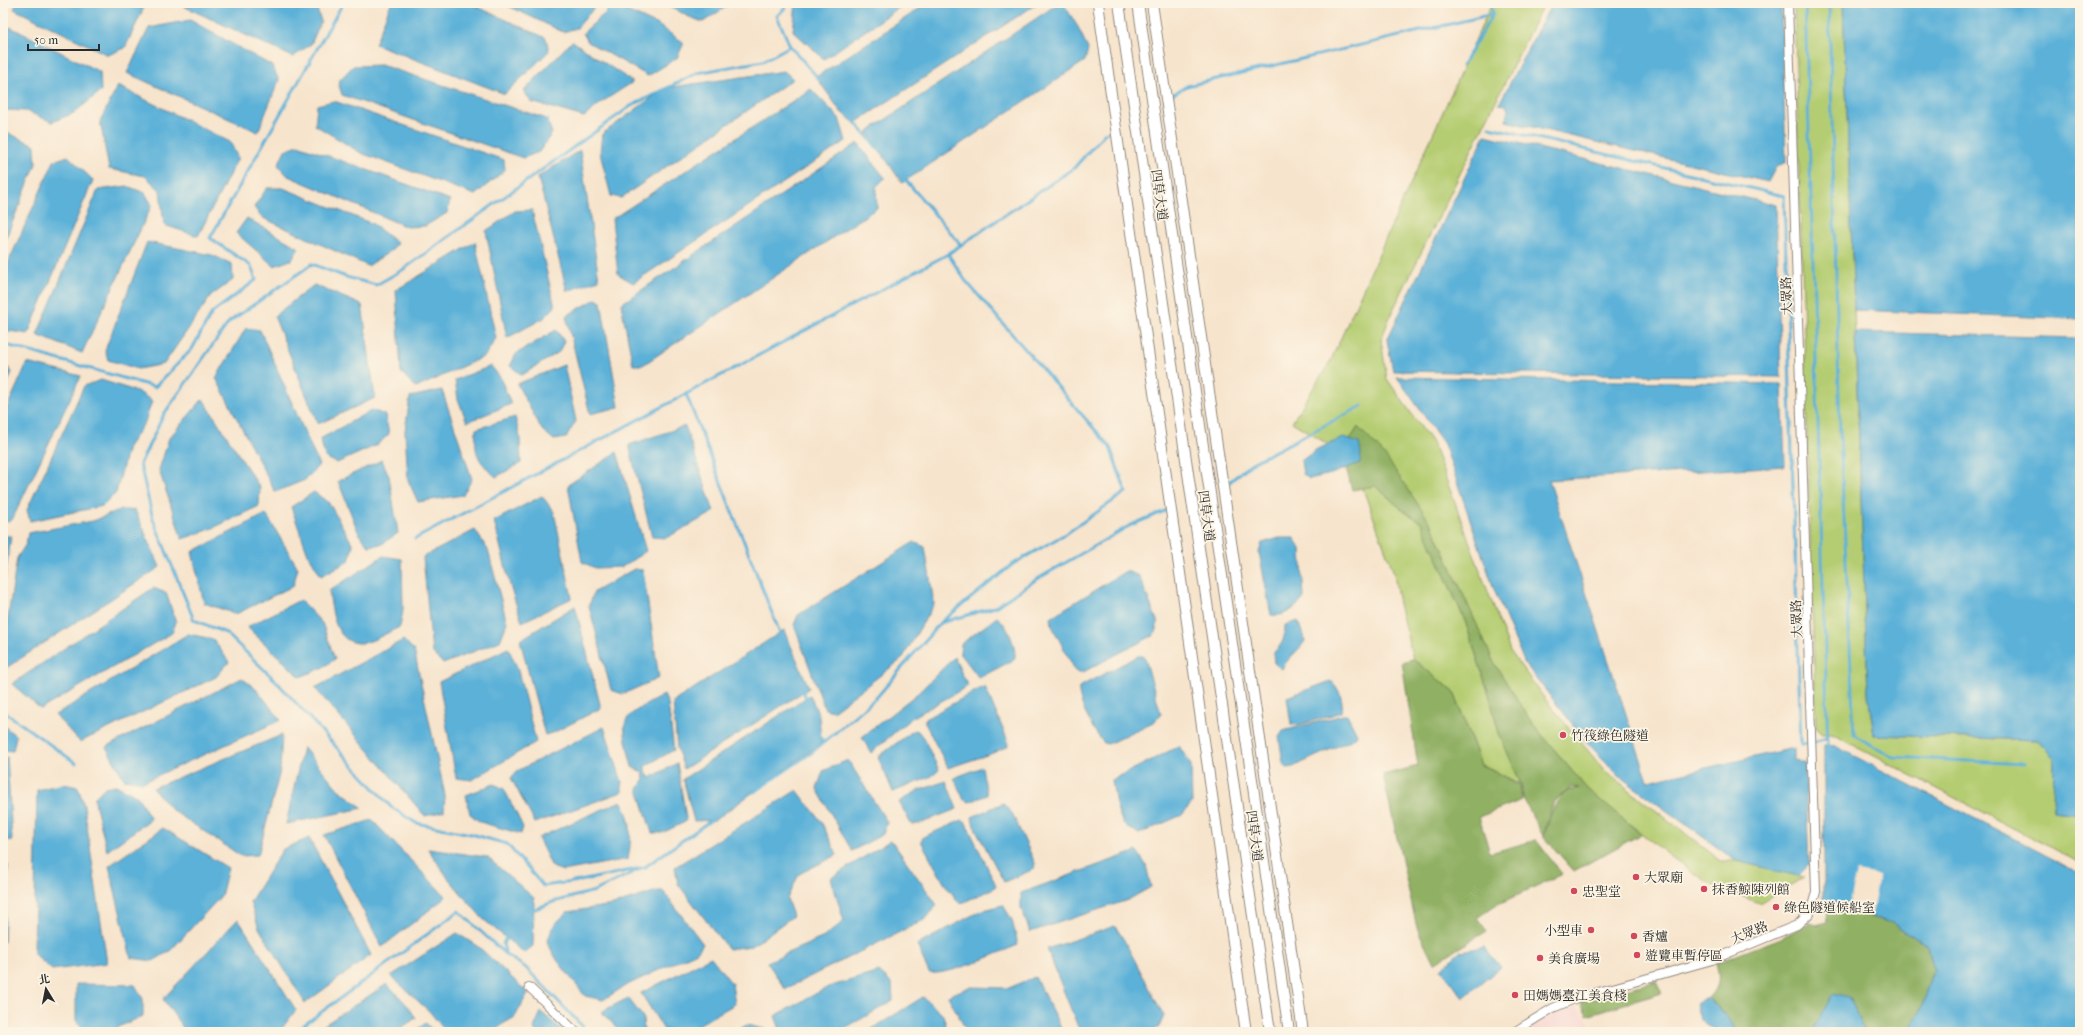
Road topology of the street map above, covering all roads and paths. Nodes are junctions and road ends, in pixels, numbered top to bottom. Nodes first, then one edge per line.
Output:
1 (1098, 3) edge
2 (1118, 3) edge
3 (1138, 3) edge
4 (1152, 3) edge
5 (1788, 3) edge
6 (529, 987) dead end
7 (576, 1032) edge
8 (1246, 1032) edge
9 (1270, 1032) edge
10 (1288, 1032) edge
11 (1303, 1032) edge
12 (1514, 1032) edge

1 - 8 street
2 - 9 street, 四草大道
3 - 10 street, 四草大道
4 - 11 street, 四草大道
5 - 12 street, 大眾路
6 - 7 street

